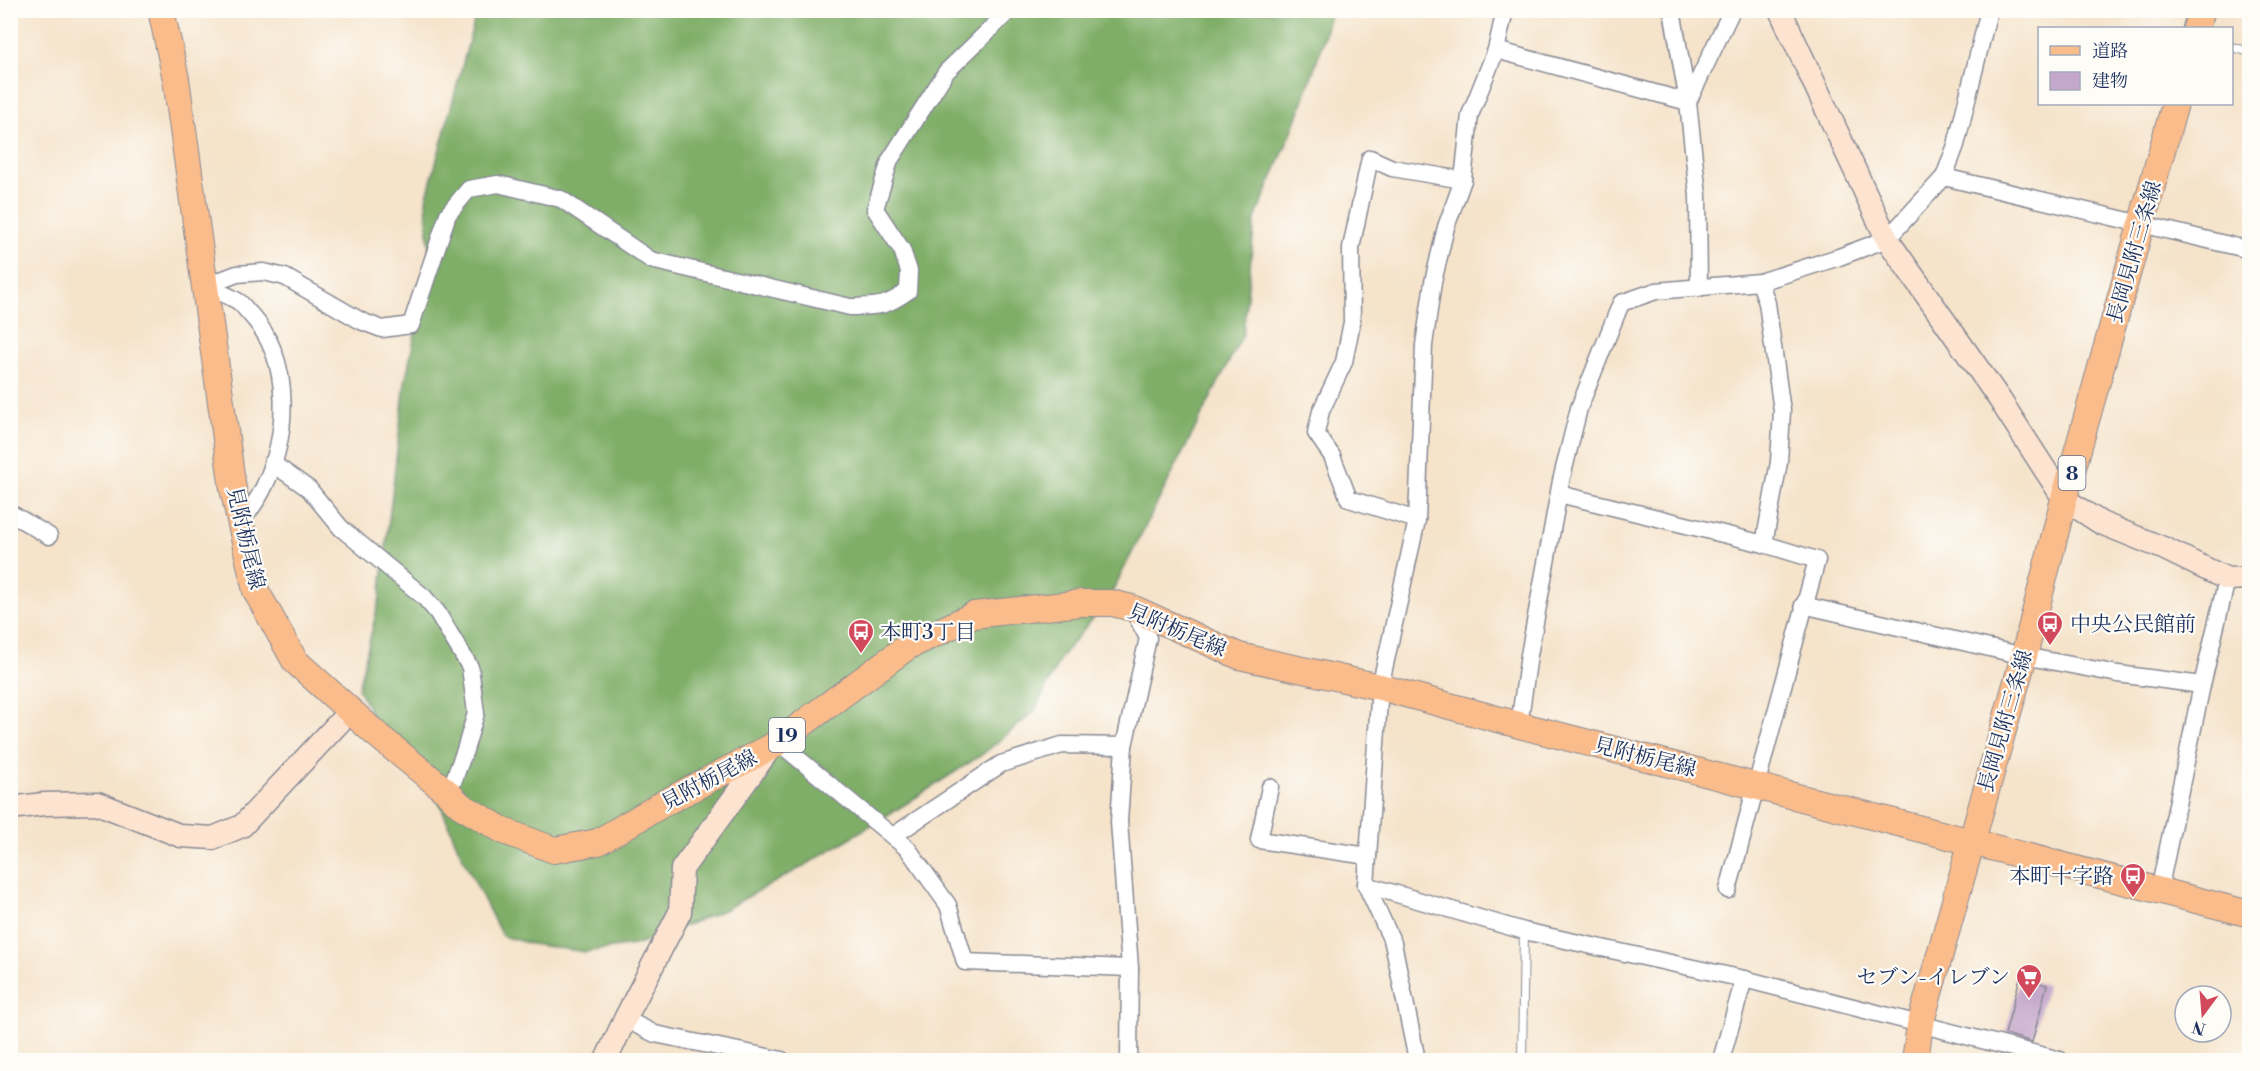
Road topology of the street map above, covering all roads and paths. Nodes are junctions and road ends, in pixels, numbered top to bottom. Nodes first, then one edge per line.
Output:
1 (161, 10) edge
2 (1010, 10) edge
3 (1505, 10) edge
4 (1672, 10) edge
5 (1732, 10) edge
6 (1780, 10) edge
7 (1989, 10) edge
8 (2202, 10) edge
9 (2196, 27) edge
10 (2233, 47) edge
11 (1496, 50) junction
12 (2250, 52) edge
13 (1688, 102) junction
14 (2175, 105) edge
15 (1944, 177) junction
16 (1463, 180) junction
17 (2142, 225) junction
18 (1887, 239) junction
19 (2250, 250) edge
20 (1760, 282) junction
21 (205, 286) junction
22 (1699, 288) junction
23 (272, 463) junction
24 (1559, 494) junction
25 (2064, 498) junction
26 (10, 513) edge
27 (1416, 520) junction
28 (240, 524) junction
29 (49, 536) dead end
30 (1764, 544) junction
31 (2238, 579) edge
32 (1803, 605) junction
33 (1132, 608) junction
34 (2024, 656) junction
35 (2202, 685) junction
36 (1380, 687) junction
37 (350, 711) junction
38 (1519, 726) junction
39 (774, 744) junction
40 (1124, 747) junction
41 (1755, 785) junction
42 (1270, 787) dead end
43 (447, 792) junction
44 (10, 808) edge
45 (893, 836) junction
46 (1971, 842) junction
47 (1368, 856) junction
48 (1366, 885) junction
49 (1728, 890) dead end
50 (2159, 891) junction
51 (2250, 914) edge
52 (1524, 931) junction
53 (1130, 969) junction
54 (1744, 979) junction
55 (625, 1019) junction
56 (1920, 1025) junction
57 (606, 1060) edge
58 (778, 1060) edge
59 (1129, 1060) edge
60 (1417, 1060) edge
61 (1522, 1060) edge
62 (1721, 1060) edge
63 (1915, 1060) edge
64 (2060, 1060) edge

1 - 21 main road, 見附栃尾線 / 19
2 - 21 street
3 - 11 street
4 - 13 street
5 - 13 street
6 - 18 street
7 - 15 street
8 - 9 main road
10 - 12 lane
11 - 13 street
11 - 16 street
13 - 22 street
14 - 17 main road, 長岡見附三条線 / 8
15 - 17 street
15 - 18 street
16 - 27 street
16 - 27 street
17 - 19 street
17 - 25 main road, 長岡見附三条線 / 8
18 - 20 street
18 - 25 street
20 - 22 street
20 - 30 street
21 - 23 street
21 - 28 main road, 見附栃尾線 / 19
22 - 24 street
23 - 28 street
23 - 43 street
24 - 30 street
24 - 38 street
25 - 31 street
25 - 34 main road, 長岡見附三条線 / 8
26 - 29 street
27 - 36 street
28 - 37 main road, 見附栃尾線 / 19
30 - 32 street
31 - 35 street
32 - 34 street
32 - 41 street
33 - 36 main road, 見附栃尾線 / 19
33 - 39 main road, 見附栃尾線 / 19
33 - 40 street
34 - 35 street
34 - 46 main road, 長岡見附三条線 / 8
35 - 50 street
36 - 38 main road, 見附栃尾線 / 19
36 - 47 street
37 - 43 main road, 見附栃尾線 / 19
37 - 44 street
38 - 41 main road, 見附栃尾線 / 19
39 - 43 main road, 見附栃尾線 / 19
39 - 45 street
39 - 55 street
40 - 45 street
40 - 53 street
41 - 46 main road, 見附栃尾線 / 19
41 - 49 street
42 - 47 street
45 - 53 street
46 - 50 main road, 見附栃尾線
46 - 56 main road, 長岡見附三条線 / 8
47 - 48 street
48 - 52 street
48 - 60 street
50 - 51 main road, 見附栃尾線
52 - 54 street
52 - 61 lane
53 - 59 street
54 - 56 street
54 - 62 street
55 - 57 street
55 - 58 street
56 - 63 main road, 長岡見附三条線 / 8
56 - 64 street

